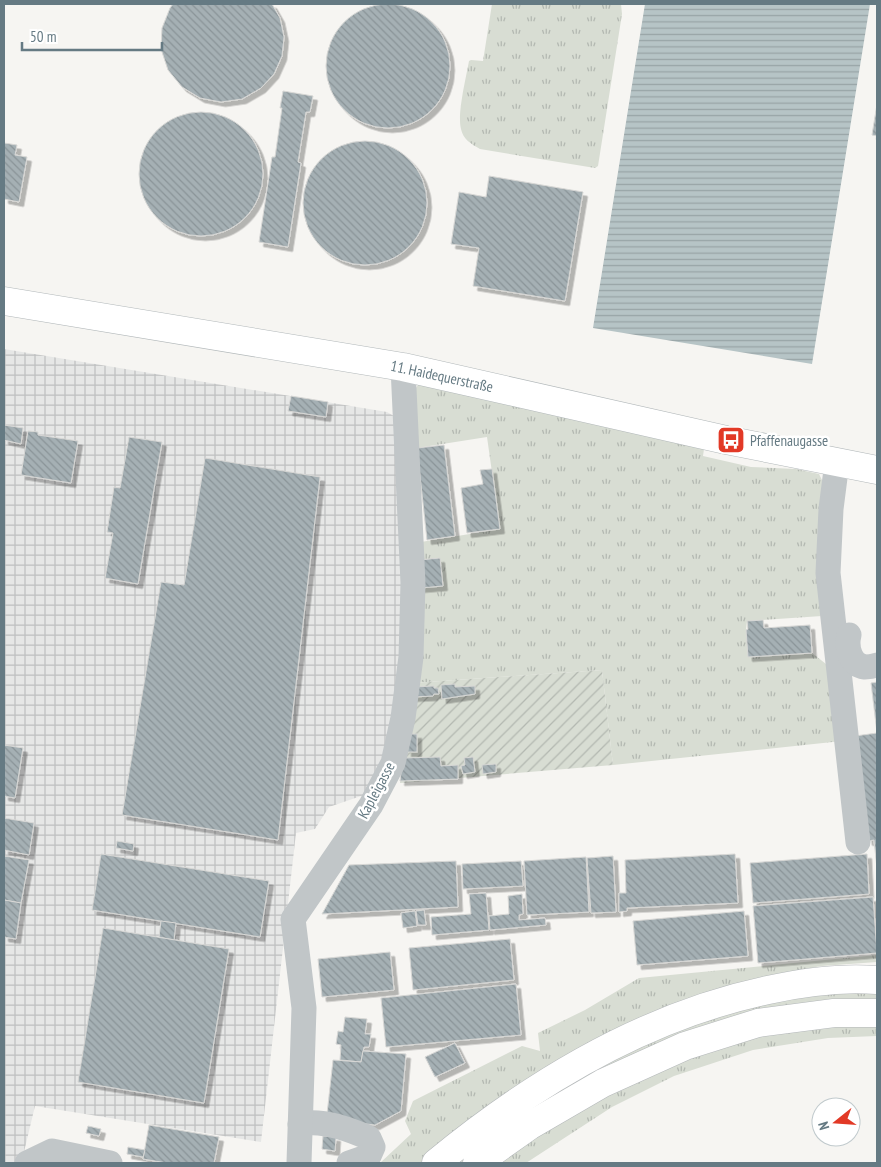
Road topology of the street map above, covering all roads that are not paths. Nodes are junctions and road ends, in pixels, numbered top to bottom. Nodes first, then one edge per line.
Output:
1 (4, 301) edge
2 (403, 367) junction
3 (837, 462) junction
4 (877, 470) edge
5 (848, 635) dead end
6 (877, 665) edge
7 (858, 842) dead end
8 (877, 980) edge
9 (877, 1013) edge
10 (300, 1124) junction
11 (26, 1163) edge
12 (110, 1163) edge
13 (299, 1163) edge
14 (349, 1163) edge
15 (436, 1163) edge
16 (477, 1163) edge

1 - 2 main road, 11. Haidequerstraße
2 - 3 main road, 11. Haidequerstraße
2 - 10 street, Kapleigasse
3 - 4 main road, 11. Haidequerstraße
3 - 7 street
5 - 6 street
8 - 15 main road
9 - 16 main road
10 - 13 street, Kapleigasse
10 - 14 street
11 - 12 street

